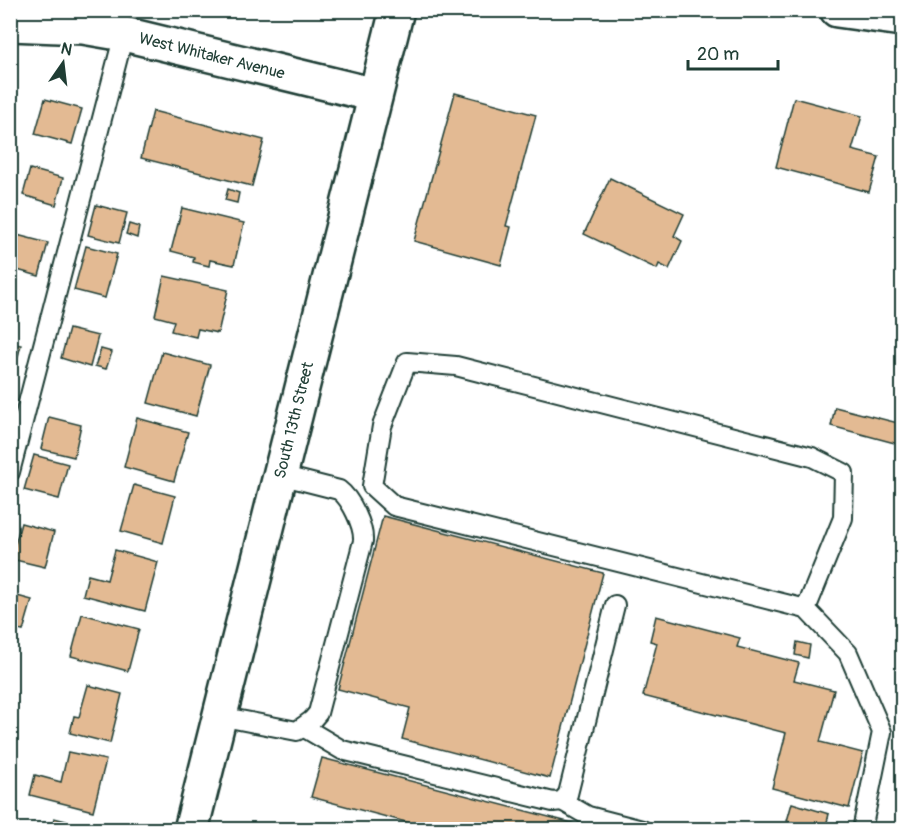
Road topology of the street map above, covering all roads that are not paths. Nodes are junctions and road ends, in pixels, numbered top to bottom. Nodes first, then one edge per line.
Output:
1 (397, 10) edge
2 (837, 10) edge
3 (903, 19) edge
4 (10, 24) edge
5 (124, 34) junction
6 (375, 95) junction
7 (10, 472) edge
8 (280, 475) junction
9 (372, 486) junction
10 (346, 495) junction
11 (615, 605) dead end
12 (806, 609) junction
13 (219, 716) junction
14 (303, 727) junction
15 (562, 801) junction
16 (190, 830) edge
17 (642, 830) edge
18 (862, 830) edge

1 - 6 main road, South 13th Street
2 - 3 main road
4 - 5 main road, West Whitaker Avenue
5 - 6 main road, West Whitaker Avenue
5 - 7 lane
6 - 8 main road, South 13th Street
8 - 10 lane
8 - 13 main road, South 13th Street
9 - 10 lane
9 - 12 lane
9 - 12 lane
10 - 14 lane
11 - 15 lane
12 - 18 lane
13 - 14 lane
13 - 16 main road, South 13th Street
14 - 15 lane
15 - 17 lane

